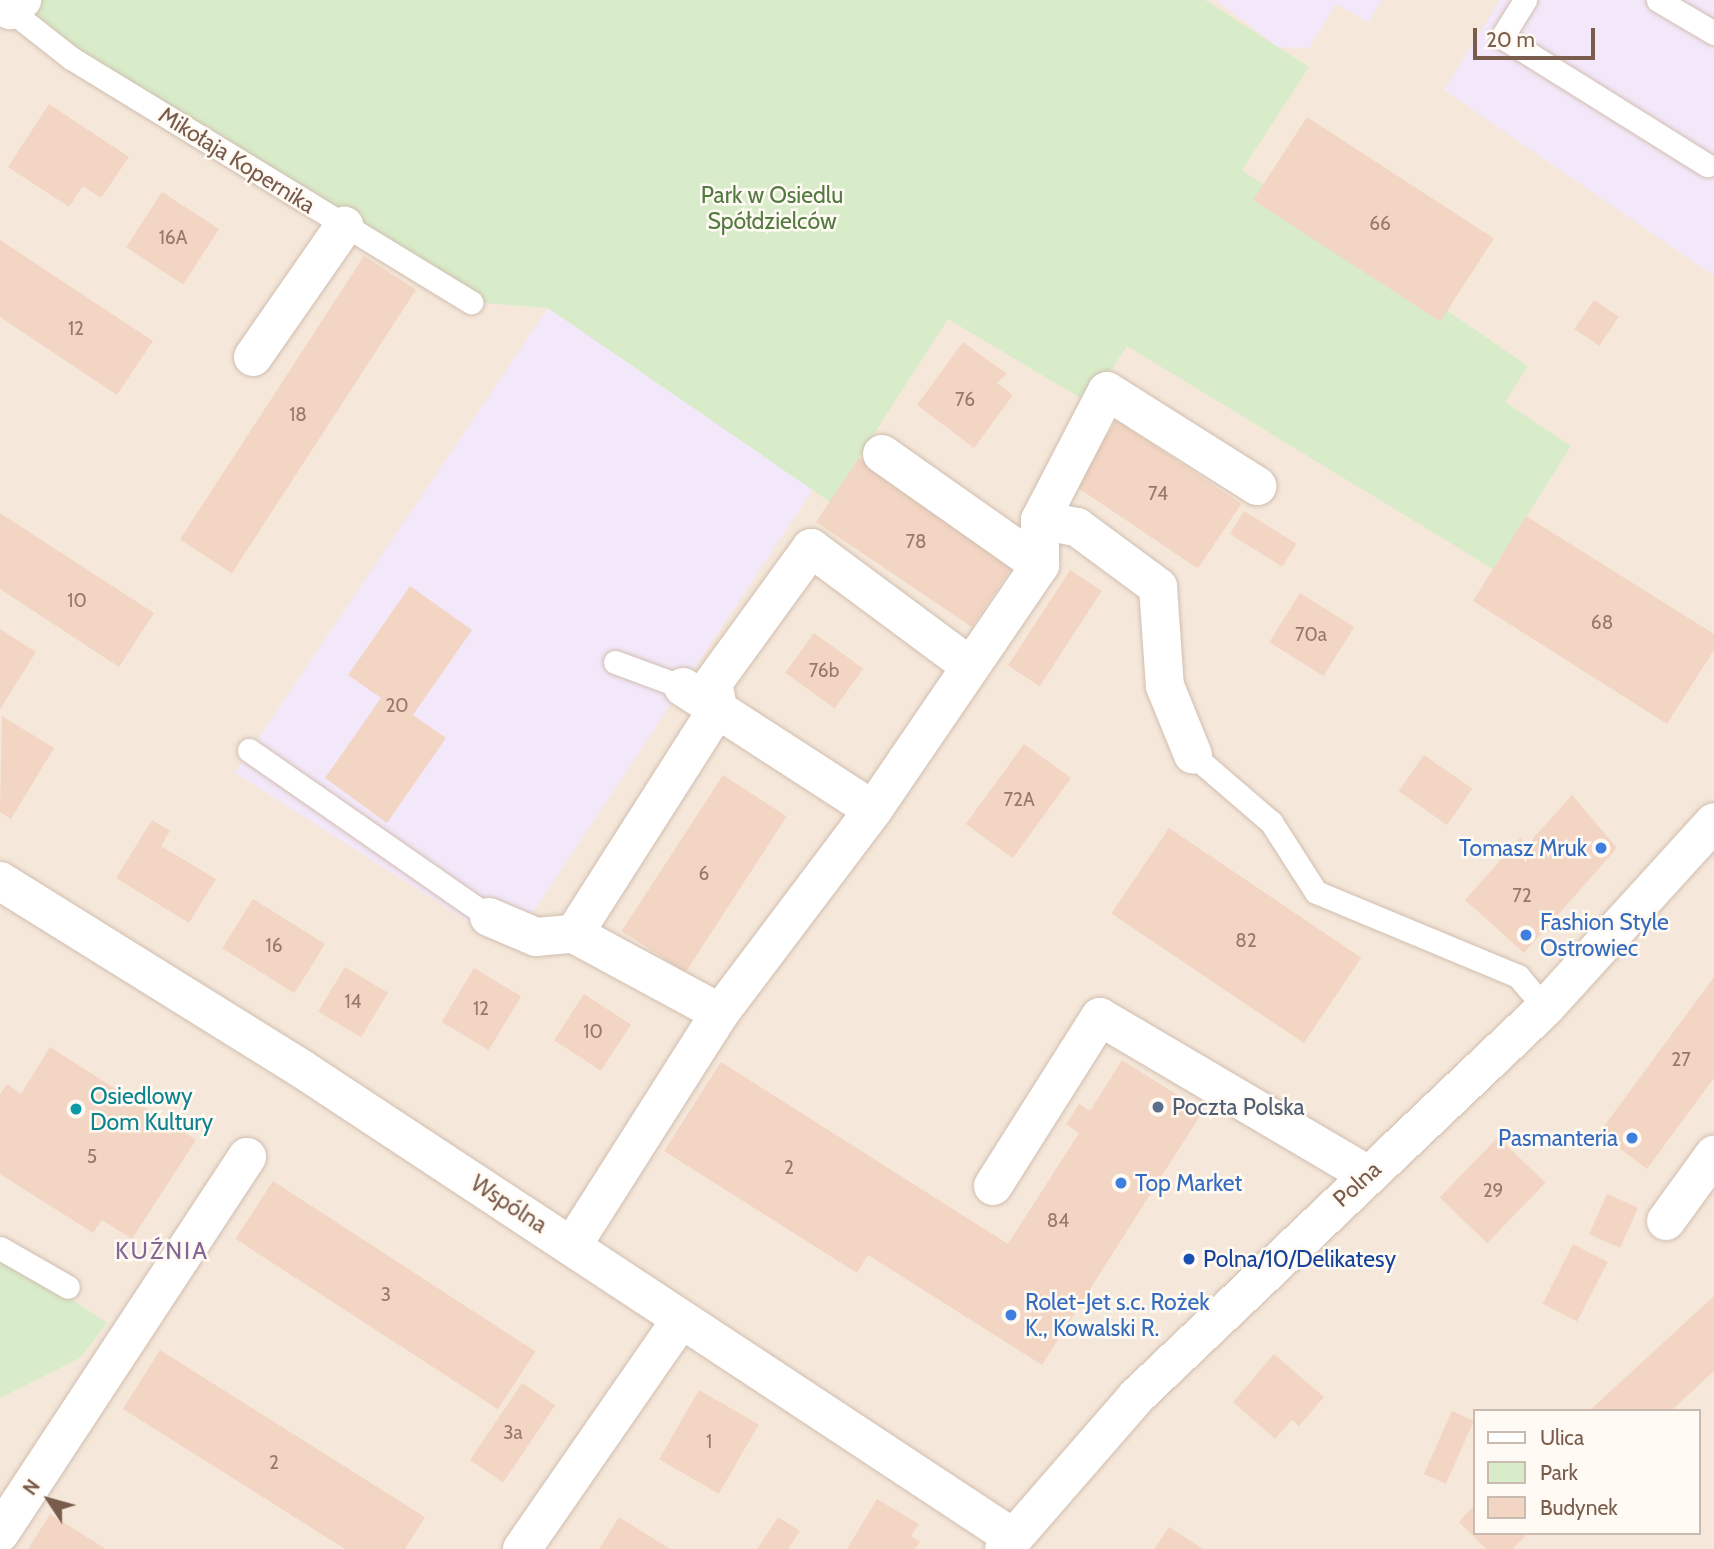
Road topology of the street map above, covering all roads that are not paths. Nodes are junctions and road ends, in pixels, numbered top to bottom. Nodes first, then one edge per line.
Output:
1 (1525, 0) edge
2 (1658, 0) edge
3 (11, 5) edge
4 (1714, 33) edge
5 (1712, 165) edge
6 (344, 226) junction
7 (471, 302) dead end
8 (253, 358) dead end
9 (882, 454) dead end
10 (1257, 486) dead end
11 (1040, 520) junction
12 (1040, 565) junction
13 (615, 662) dead end
14 (970, 666) junction
15 (683, 687) joint
16 (718, 708) junction
17 (249, 750) dead end
18 (1193, 755) joint
19 (873, 810) junction
20 (1714, 822) edge
21 (0, 881) edge
22 (489, 916) joint
23 (574, 934) junction
24 (1545, 1008) junction
25 (720, 1013) junction
26 (1714, 1155) edge
27 (247, 1157) dead end
28 (1367, 1174) junction
29 (993, 1186) dead end
30 (1666, 1221) dead end
31 (572, 1246) junction
32 (0, 1248) edge
33 (68, 1287) dead end
34 (680, 1321) junction
35 (0, 1533) edge
36 (1008, 1543) edge
37 (522, 1549) edge

1 - 5 lane
2 - 4 lane
3 - 6 lane, Mikołaja Kopernika
6 - 7 lane, Mikołaja Kopernika
6 - 8 street
9 - 12 street
10 - 11 street
11 - 12 street
11 - 18 street
12 - 14 street
13 - 15 lane
14 - 16 street
14 - 19 street
15 - 16 street
16 - 19 street
16 - 23 street
17 - 22 lane
18 - 24 lane
19 - 25 street
20 - 24 street, Polna
21 - 31 street, Wspólna
22 - 23 street
23 - 25 street
24 - 28 street, Polna
25 - 31 street
26 - 30 street
27 - 35 street
28 - 29 street
28 - 36 street, Polna
31 - 34 street, Wspólna
32 - 33 lane
34 - 36 street, Wspólna
34 - 37 street

